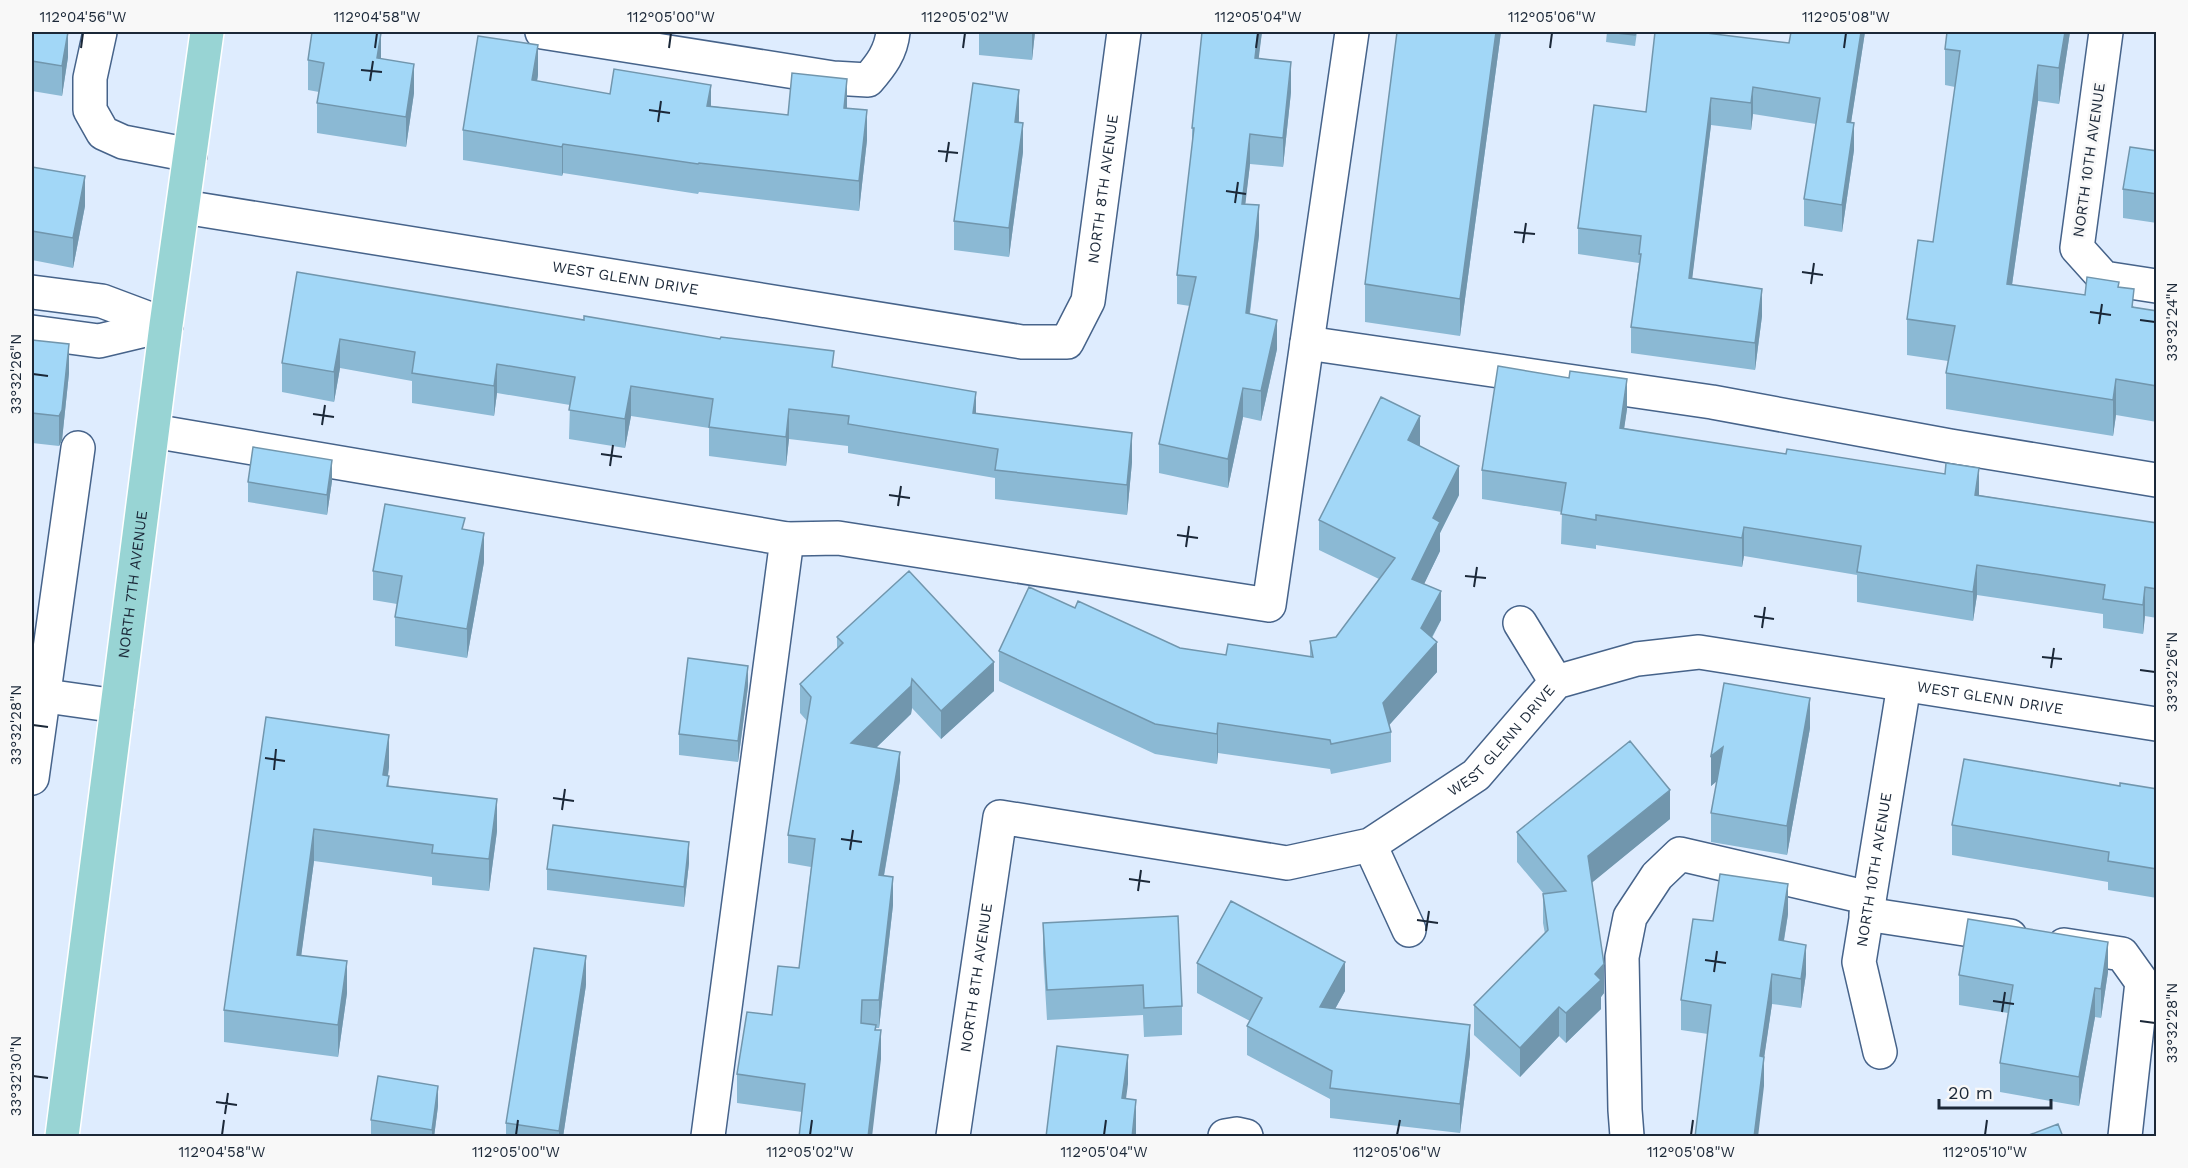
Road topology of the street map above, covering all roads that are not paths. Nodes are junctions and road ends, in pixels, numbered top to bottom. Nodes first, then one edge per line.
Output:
1 (100, 32) edge
2 (207, 32) edge
3 (542, 32) edge
4 (893, 32) edge
5 (1124, 32) edge
6 (1352, 32) edge
7 (2106, 32) edge
8 (190, 155) junction
9 (183, 207) junction
10 (2157, 286) edge
11 (32, 292) edge
12 (166, 325) junction
13 (32, 332) edge
14 (1067, 342) joint
15 (1307, 343) junction
16 (153, 430) junction
17 (78, 448) dead end
18 (2157, 480) edge
19 (787, 539) junction
20 (1520, 623) dead end
21 (1556, 682) junction
22 (1904, 685) junction
23 (37, 695) edge
24 (117, 706) junction
25 (2157, 724) edge
26 (32, 778) edge
27 (999, 817) joint
28 (1370, 845) junction
29 (1868, 906) junction
30 (1409, 930) dead end
31 (1880, 1052) dead end
32 (62, 1137) edge
33 (708, 1137) edge
34 (953, 1137) edge
35 (1225, 1137) edge
36 (1246, 1137) edge
37 (1628, 1137) edge
38 (2125, 1137) edge

1 - 8 street
2 - 8 main road, NORTH 7TH AVENUE
3 - 4 street
5 - 14 street, NORTH 8TH AVENUE
6 - 15 street
7 - 10 street, NORTH 10TH AVENUE
8 - 9 main road, NORTH 7TH AVENUE
9 - 12 main road, NORTH 7TH AVENUE
9 - 14 street, WEST GLENN DRIVE
11 - 12 street
12 - 13 street
12 - 16 main road, NORTH 7TH AVENUE
15 - 18 street
15 - 19 street
16 - 19 street
16 - 24 main road, NORTH 7TH AVENUE
17 - 23 street
19 - 33 street
20 - 21 street
21 - 22 street, WEST GLENN DRIVE
21 - 28 street, WEST GLENN DRIVE
22 - 25 street, WEST GLENN DRIVE
22 - 29 street, NORTH 10TH AVENUE
23 - 24 street
23 - 26 street
24 - 32 main road, NORTH 7TH AVENUE
27 - 28 street, WEST GLENN DRIVE
27 - 34 street, NORTH 8TH AVENUE
28 - 30 street
29 - 31 street, NORTH 10TH AVENUE
29 - 37 street
29 - 38 street
35 - 36 street

